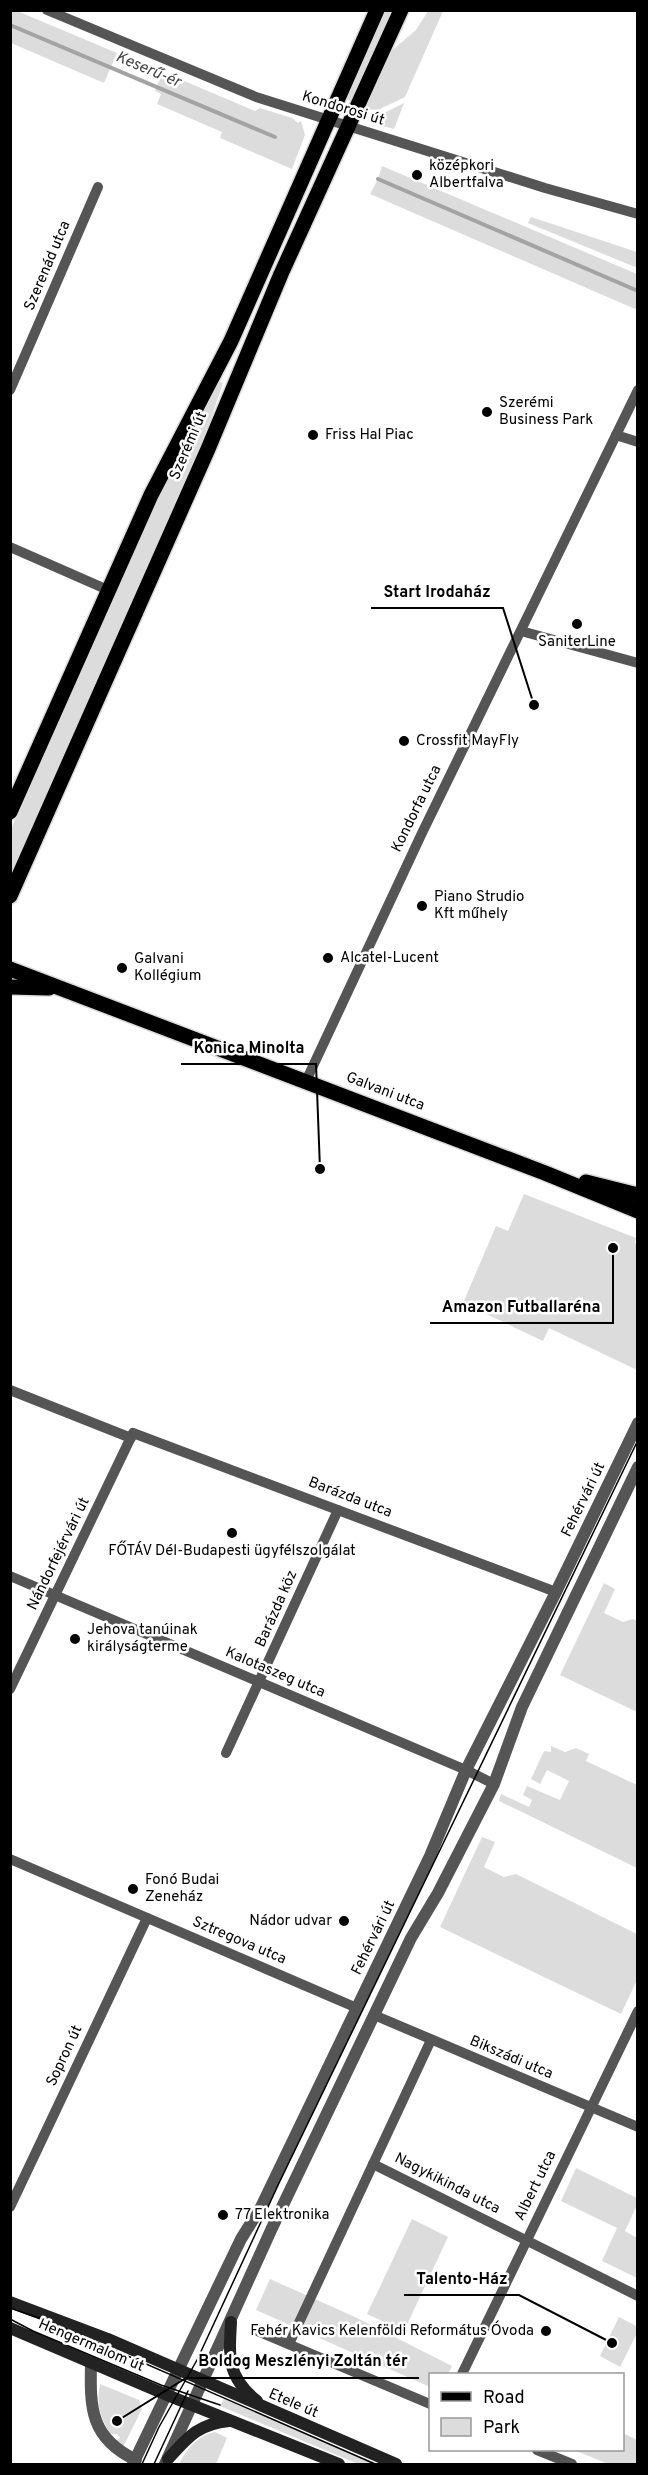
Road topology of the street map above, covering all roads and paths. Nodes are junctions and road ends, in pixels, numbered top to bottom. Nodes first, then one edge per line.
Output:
1 (47, 10) edge
2 (377, 10) edge
3 (401, 10) edge
4 (329, 120) junction
5 (348, 126) junction
6 (98, 187) dead end
7 (638, 214) edge
8 (10, 390) edge
9 (638, 390) edge
10 (616, 435) junction
11 (638, 442) edge
12 (10, 547) edge
13 (108, 590) junction
14 (521, 631) junction
15 (638, 663) edge
16 (10, 812) edge
17 (10, 896) edge
18 (10, 969) edge
19 (10, 987) edge
20 (67, 990) junction
21 (306, 1081) junction
22 (545, 1173) junction
23 (638, 1195) edge
24 (638, 1211) edge
25 (10, 1390) edge
26 (638, 1423) edge
27 (132, 1435) junction
28 (638, 1467) edge
29 (338, 1510) junction
30 (10, 1576) edge
31 (556, 1592) junction
32 (56, 1595) junction
33 (260, 1683) junction
34 (10, 1689) edge
35 (226, 1753) dead end
36 (466, 1770) junction
37 (494, 1784) junction
38 (10, 1859) edge
39 (147, 1918) junction
40 (357, 2008) junction
41 (638, 2011) edge
42 (374, 2015) junction
43 (431, 2040) junction
44 (591, 2107) junction
45 (638, 2127) edge
46 (373, 2163) junction
47 (10, 2207) edge
48 (526, 2241) junction
49 (638, 2296) edge
50 (10, 2302) edge
51 (231, 2322) junction
52 (10, 2328) edge
53 (255, 2330) dead end
54 (289, 2344) junction
55 (91, 2363) junction
56 (178, 2370) junction
57 (462, 2373) edge
58 (204, 2382) junction
59 (167, 2395) junction
60 (429, 2404) edge
61 (193, 2406) junction
62 (267, 2410) junction
63 (233, 2420) junction
64 (540, 2451) edge
65 (134, 2462) edge
66 (167, 2462) edge
67 (339, 2464) edge
68 (396, 2464) edge
69 (572, 2464) edge

1 - 4 street, Kondorosi út
2 - 4 main road, Szerémi út
3 - 5 main road, Szerémi út
4 - 5 street, Kondorosi út
4 - 13 main road, Szerémi út
5 - 7 street, Kondorosi út
5 - 17 main road, Szerémi út
6 - 8 street, Szerenád utca
9 - 10 street, Kondorfa utca
10 - 11 street
10 - 14 street, Kondorfa utca
12 - 13 street
13 - 16 main road, Szerémi út
14 - 15 street
14 - 21 street, Kondorfa utca
18 - 20 main road, Galvani utca
19 - 20 main road
20 - 21 main road, Galvani utca
21 - 22 main road, Galvani utca
22 - 23 main road, Galvani utca
22 - 24 main road, Galvani utca
25 - 27 street, Barázda utca
26 - 31 street, Fehérvári út
27 - 29 street, Barázda utca
27 - 32 street, Nándorfejérvári út
28 - 37 street
29 - 31 street, Barázda utca
29 - 33 street, Barázda köz
30 - 32 street, Kalotaszeg utca
31 - 36 street, Fehérvári út
32 - 33 street, Kalotaszeg utca
32 - 34 street, Nándorfejérvári út
33 - 35 street, Barázda köz
33 - 36 street, Kalotaszeg utca
36 - 37 street, Kalotaszeg utca
36 - 40 street, Fehérvári út
37 - 42 street
38 - 39 street, Sztregova utca
39 - 40 street, Sztregova utca
39 - 47 street, Sopron út
40 - 56 street, Fehérvári út
41 - 44 street, Albert utca
42 - 43 street, Bikszádi utca
42 - 51 street
43 - 44 street, Bikszádi utca
43 - 46 street
44 - 45 street, Bikszádi utca
44 - 48 street, Albert utca
46 - 48 street, Nagykikinda utca
46 - 54 street
48 - 49 street, Nagykikinda utca
48 - 57 street, Albert utca
50 - 56 main road, Hengermalom út
51 - 58 street
51 - 62 main road
52 - 55 main road, Hengermalom út
53 - 54 street
54 - 60 street
55 - 59 main road, Hengermalom út
55 - 65 street
56 - 58 main road, Etele út
56 - 59 street, Fehérvári út
58 - 61 street
58 - 62 main road, Etele út
59 - 61 main road, Hengermalom út
59 - 65 street, Fehérvári út
61 - 63 main road
61 - 66 street
62 - 68 main road, Etele út
63 - 66 main road
63 - 67 main road
64 - 69 street

